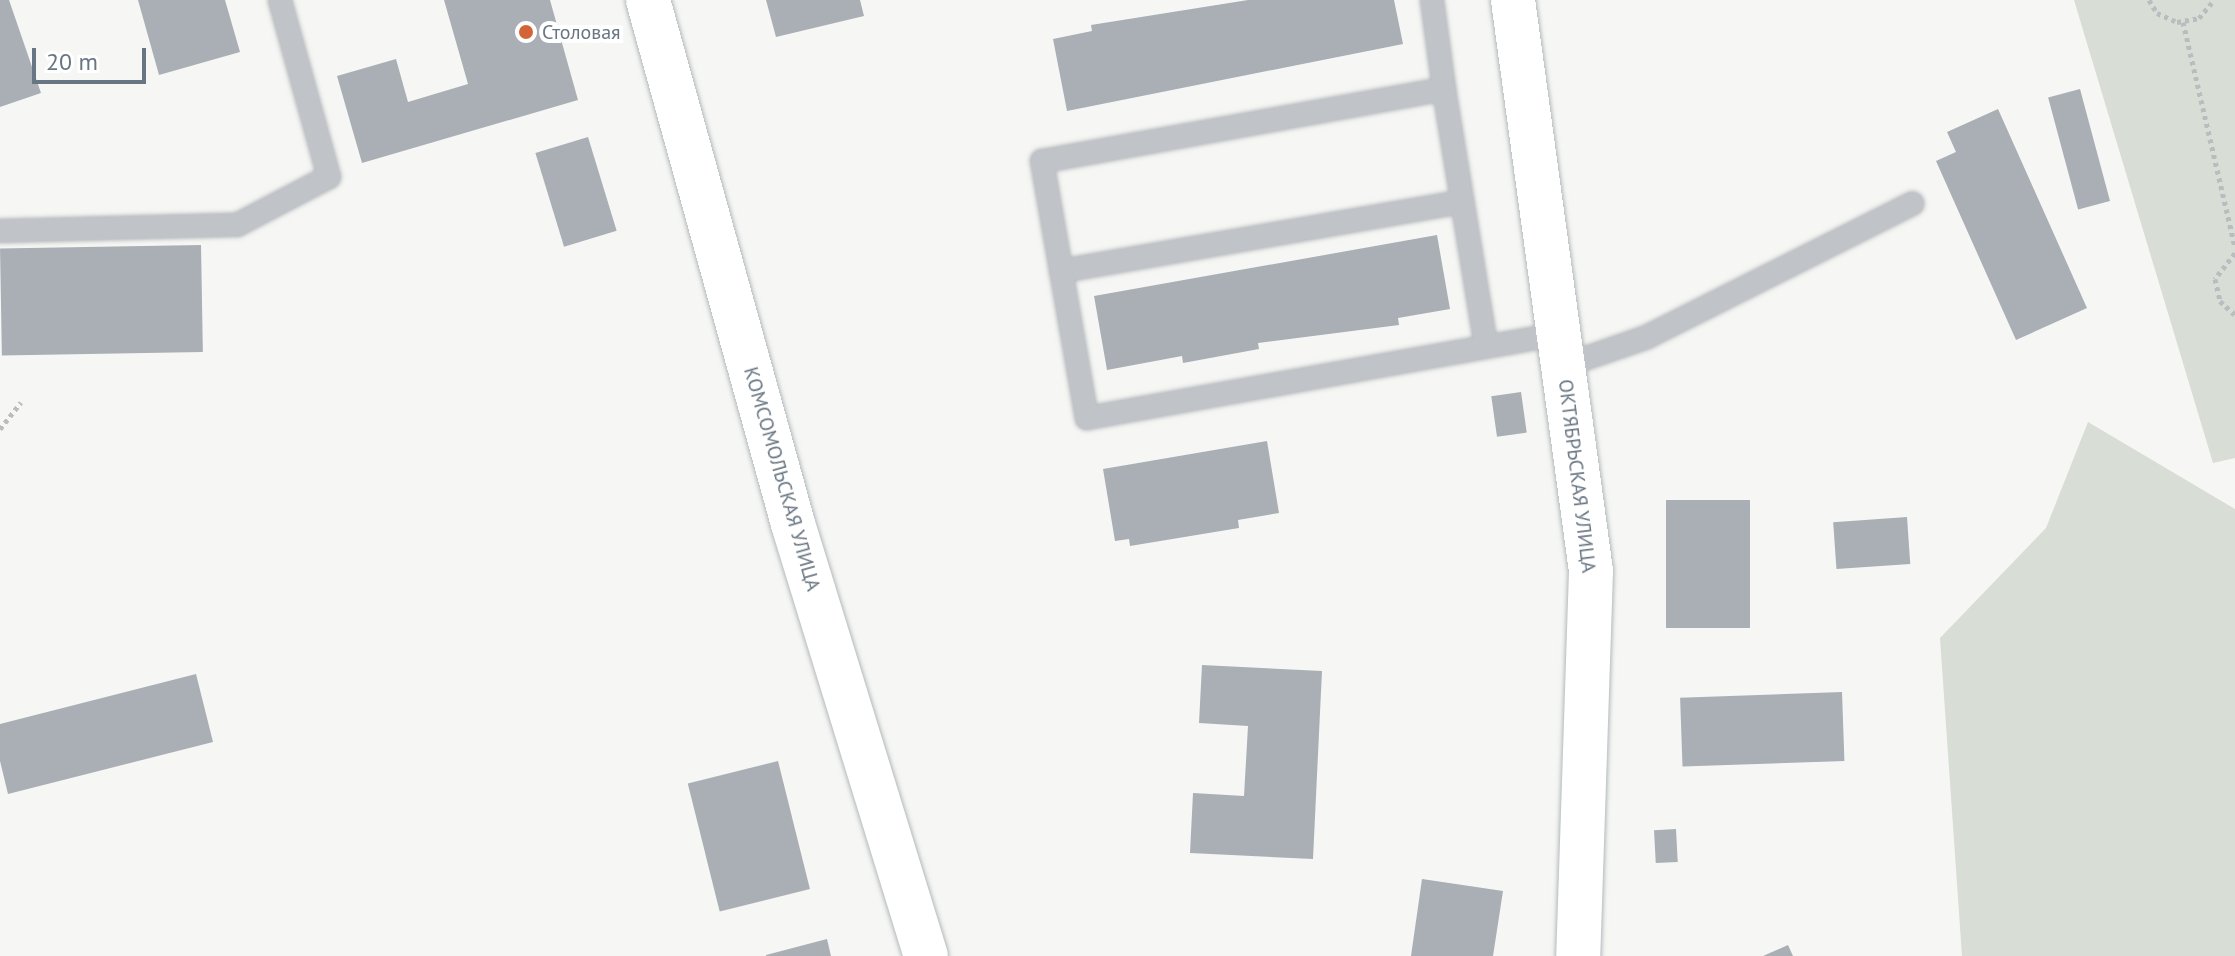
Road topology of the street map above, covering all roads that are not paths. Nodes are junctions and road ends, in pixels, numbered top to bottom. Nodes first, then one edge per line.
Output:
1 (280, 0) edge
2 (648, 0) edge
3 (1432, 0) edge
4 (1513, 0) edge
5 (1444, 89) junction
6 (1462, 202) junction
7 (1912, 204) dead end
8 (0, 231) edge
9 (1061, 271) junction
10 (1486, 346) junction
11 (1561, 350) junction
12 (926, 956) edge
13 (1578, 956) edge

1 - 8 lane
2 - 12 main road, КОМСОМОЛЬСКАЯ УЛИЦА
3 - 5 lane
4 - 11 main road, ОКТЯБРЬСКАЯ УЛИЦА
5 - 6 lane
5 - 9 lane
6 - 9 lane
6 - 10 lane
7 - 11 lane
9 - 10 lane
10 - 11 lane
11 - 13 main road, ОКТЯБРЬСКАЯ УЛИЦА

